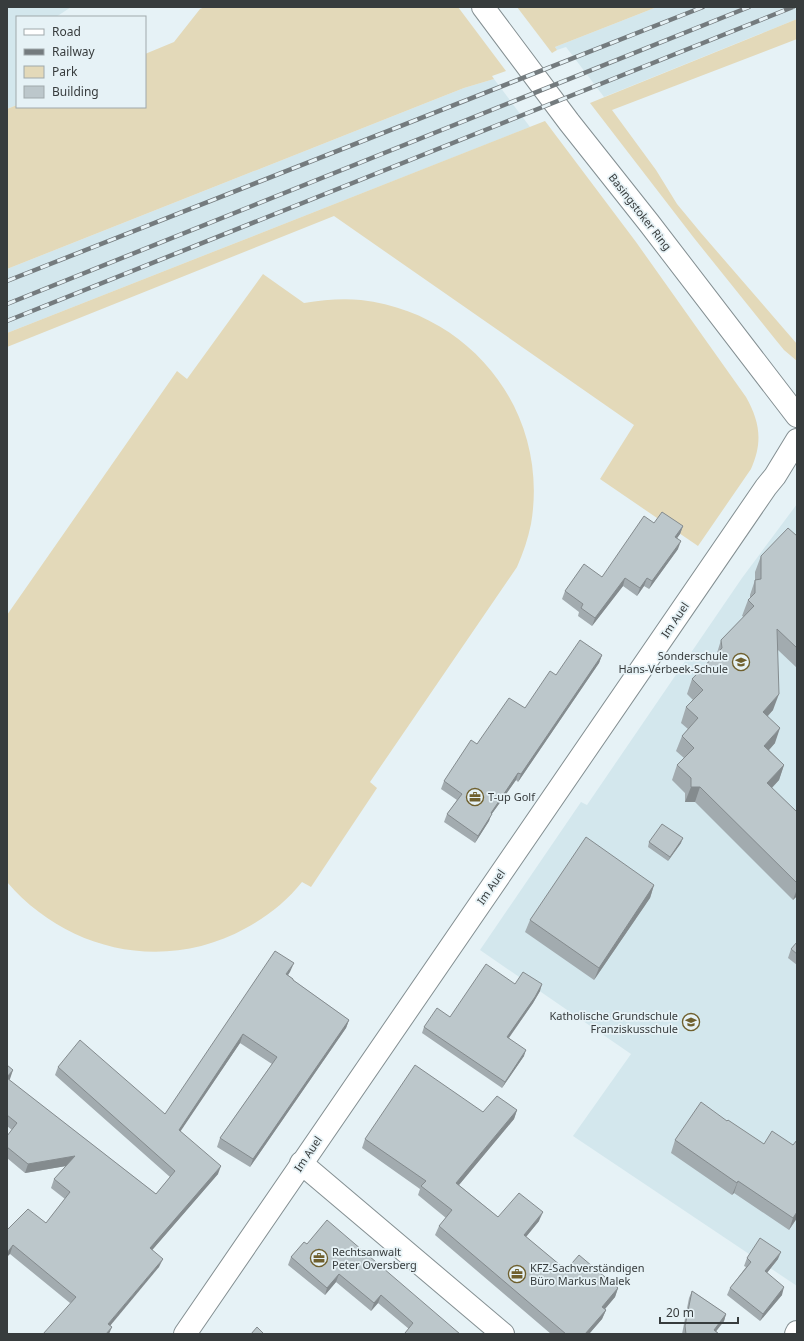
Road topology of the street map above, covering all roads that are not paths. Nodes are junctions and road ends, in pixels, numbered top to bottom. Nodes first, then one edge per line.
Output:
1 (483, 7) edge
2 (797, 416) edge
3 (797, 440) edge
4 (301, 1163) junction
5 (185, 1334) edge
6 (503, 1334) edge

1 - 2 street, Basingstoker Ring
3 - 4 street, Im Auel
4 - 5 street, Im Auel
4 - 6 street

